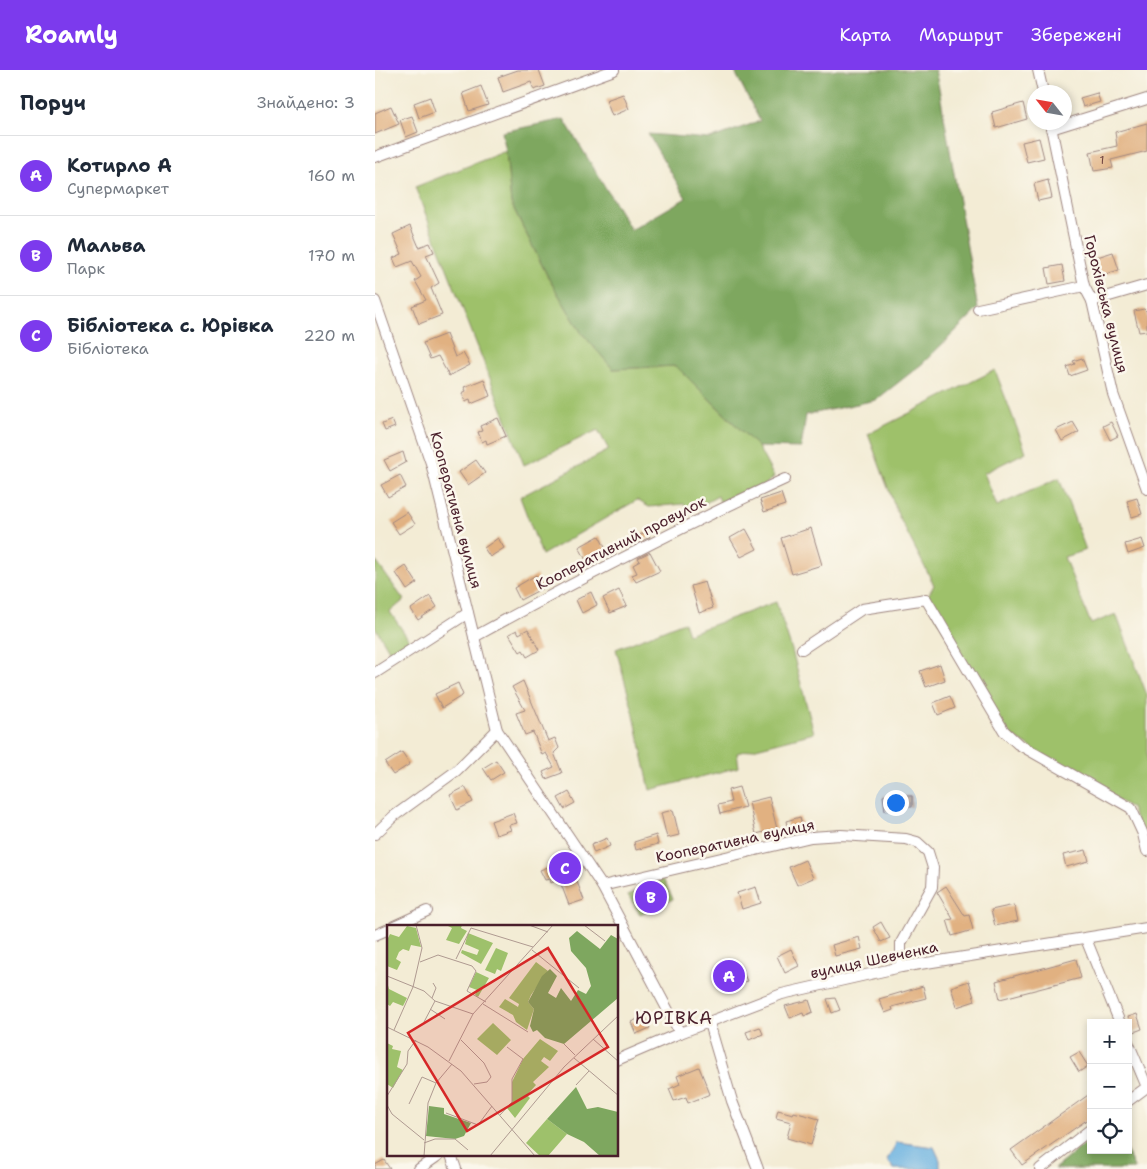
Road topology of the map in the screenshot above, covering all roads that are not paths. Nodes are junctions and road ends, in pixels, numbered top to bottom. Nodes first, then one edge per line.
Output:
1 (614, 70) edge
2 (1038, 70) edge
3 (1041, 85) edge
4 (1147, 99) edge
5 (1072, 120) edge
6 (1052, 130) edge
7 (375, 158) edge
8 (1147, 285) edge
9 (1084, 286) junction
10 (375, 301) edge
11 (1092, 301) junction
12 (978, 309) dead end
13 (785, 479) dead end
14 (1147, 489) edge
15 (468, 613) junction
16 (474, 638) junction
17 (802, 649) dead end
18 (375, 673) edge
19 (497, 730) junction
20 (375, 834) edge
21 (1147, 851) edge
22 (602, 886) junction
23 (427, 911) dead end
24 (396, 925) edge
25 (1147, 928) edge
26 (387, 930) edge
27 (375, 935) edge
28 (1086, 939) junction
29 (901, 967) junction
30 (1118, 1019) edge
31 (709, 1023) junction
32 (680, 1033) junction
33 (1132, 1052) edge
34 (619, 1059) edge
35 (1132, 1098) edge
36 (1087, 1133) edge
37 (438, 1156) edge
38 (451, 1156) edge
39 (419, 1169) edge
40 (456, 1169) edge
41 (758, 1169) edge
42 (1041, 1169) edge

1 - 7 street
2 - 3 street
4 - 5 street
6 - 9 street, Горохівська вулиця
8 - 11 street
9 - 11 street, Горохівська вулиця
9 - 12 street
10 - 15 street, Кооперативна вулиця
11 - 14 street, Горохівська вулиця
13 - 16 street, Кооперативний провулок
15 - 16 street, Кооперативна вулиця
15 - 18 street
16 - 19 street, Кооперативна вулиця
17 - 21 street
19 - 20 street
19 - 22 street, Кооперативна вулиця
22 - 29 street, Кооперативна вулиця
22 - 32 street, Кооперативна вулиця
23 - 24 street
25 - 28 street, вулиця Шевченка
26 - 27 street
28 - 29 street, вулиця Шевченка
28 - 30 street
29 - 31 street, вулиця Шевченка
31 - 32 street, вулиця Шевченка
31 - 41 street
32 - 34 street, вулиця Шевченка
33 - 35 street
36 - 42 street
37 - 39 street
38 - 40 street

